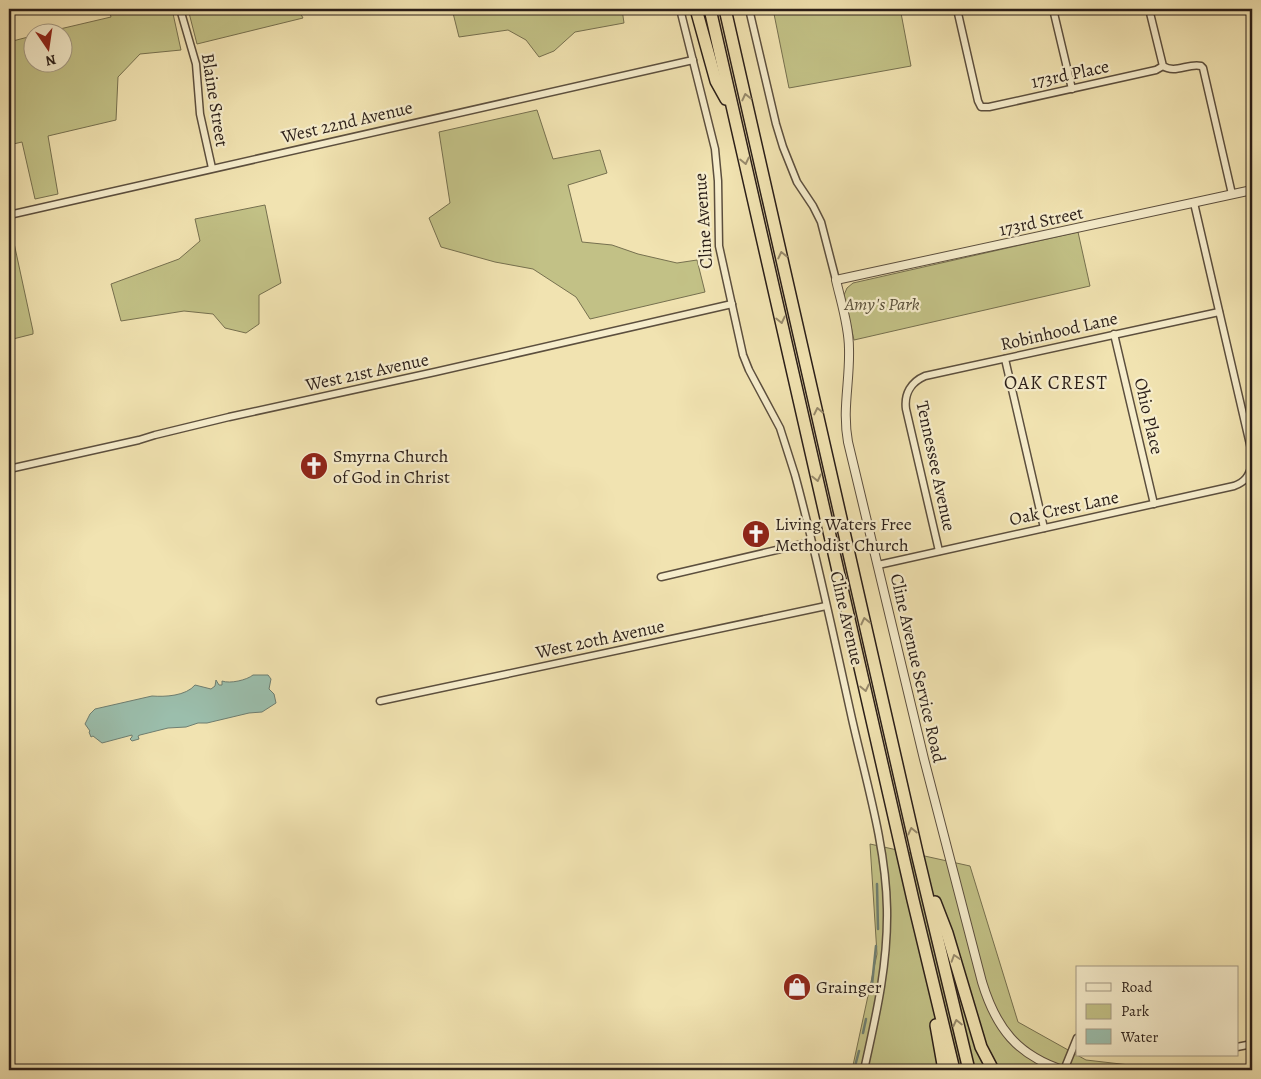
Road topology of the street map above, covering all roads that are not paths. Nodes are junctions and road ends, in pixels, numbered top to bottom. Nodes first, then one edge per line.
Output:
1 (180, 9) edge
2 (680, 9) edge
3 (696, 9) edge
4 (710, 9) edge
5 (725, 9) edge
6 (749, 9) edge
7 (957, 9) edge
8 (1053, 9) edge
9 (1149, 9) edge
10 (693, 60) junction
11 (1163, 66) junction
12 (1072, 89) junction
13 (734, 114) junction
14 (212, 168) junction
15 (1252, 190) edge
16 (1232, 194) junction
17 (1194, 203) junction
18 (9, 215) edge
19 (836, 280) junction
20 (732, 304) junction
21 (1219, 312) junction
22 (1114, 334) junction
23 (1005, 359) junction
24 (910, 387) joint
25 (1252, 453) edge
26 (1251, 468) edge
27 (9, 470) edge
28 (1154, 504) junction
29 (1044, 528) junction
30 (811, 542) junction
31 (939, 552) junction
32 (878, 565) junction
33 (661, 577) dead end
34 (826, 606) junction
35 (380, 701) dead end
36 (918, 857) junction
37 (913, 900) junction
38 (1076, 1040) edge
39 (1252, 1044) edge
40 (1238, 1047) edge
41 (864, 1070) edge
42 (944, 1070) edge
43 (954, 1070) edge
44 (969, 1070) edge
45 (993, 1070) edge
46 (1064, 1070) edge

1 - 14 street, Blaine Street
2 - 10 street, Cline Avenue
3 - 13 highway
4 - 13 highway, Cline Avenue
36 -> 5 highway, Cline Avenue
6 - 19 street, Cline Avenue Service Road
7 - 12 street, 173rd Place
8 - 12 street
9 - 11 street
10 - 14 street, West 22nd Avenue
10 - 20 street, Cline Avenue
11 - 12 street, 173rd Place
11 - 16 street, 173rd Place
13 -> 37 highway, Cline Avenue
14 - 18 street, West 22nd Avenue
15 - 16 street, 173rd Street
16 - 17 street, 173rd Street
17 - 19 street, 173rd Street
17 - 21 street
19 - 32 street, Cline Avenue Service Road
20 - 27 street, West 21st Avenue
20 - 30 street, Cline Avenue
21 - 22 street, Robinhood Lane
21 - 25 street
22 - 23 street, Robinhood Lane
22 - 28 street, Ohio Place
23 - 24 street, Robinhood Lane
23 - 29 street
24 - 31 street, Tennessee Avenue
26 - 28 street, Oak Crest Lane
28 - 29 street, Oak Crest Lane
29 - 31 street, Oak Crest Lane
30 - 33 street
30 - 34 street, Cline Avenue
31 - 32 street, Oak Crest Lane
32 - 46 street, Cline Avenue Service Road
34 - 35 street, West 20th Avenue
34 - 41 street, Cline Avenue
44 -> 36 highway, Cline Avenue
45 -> 36 highway
37 - 42 highway
37 - 43 highway, Cline Avenue
38 - 46 street
39 - 40 street

